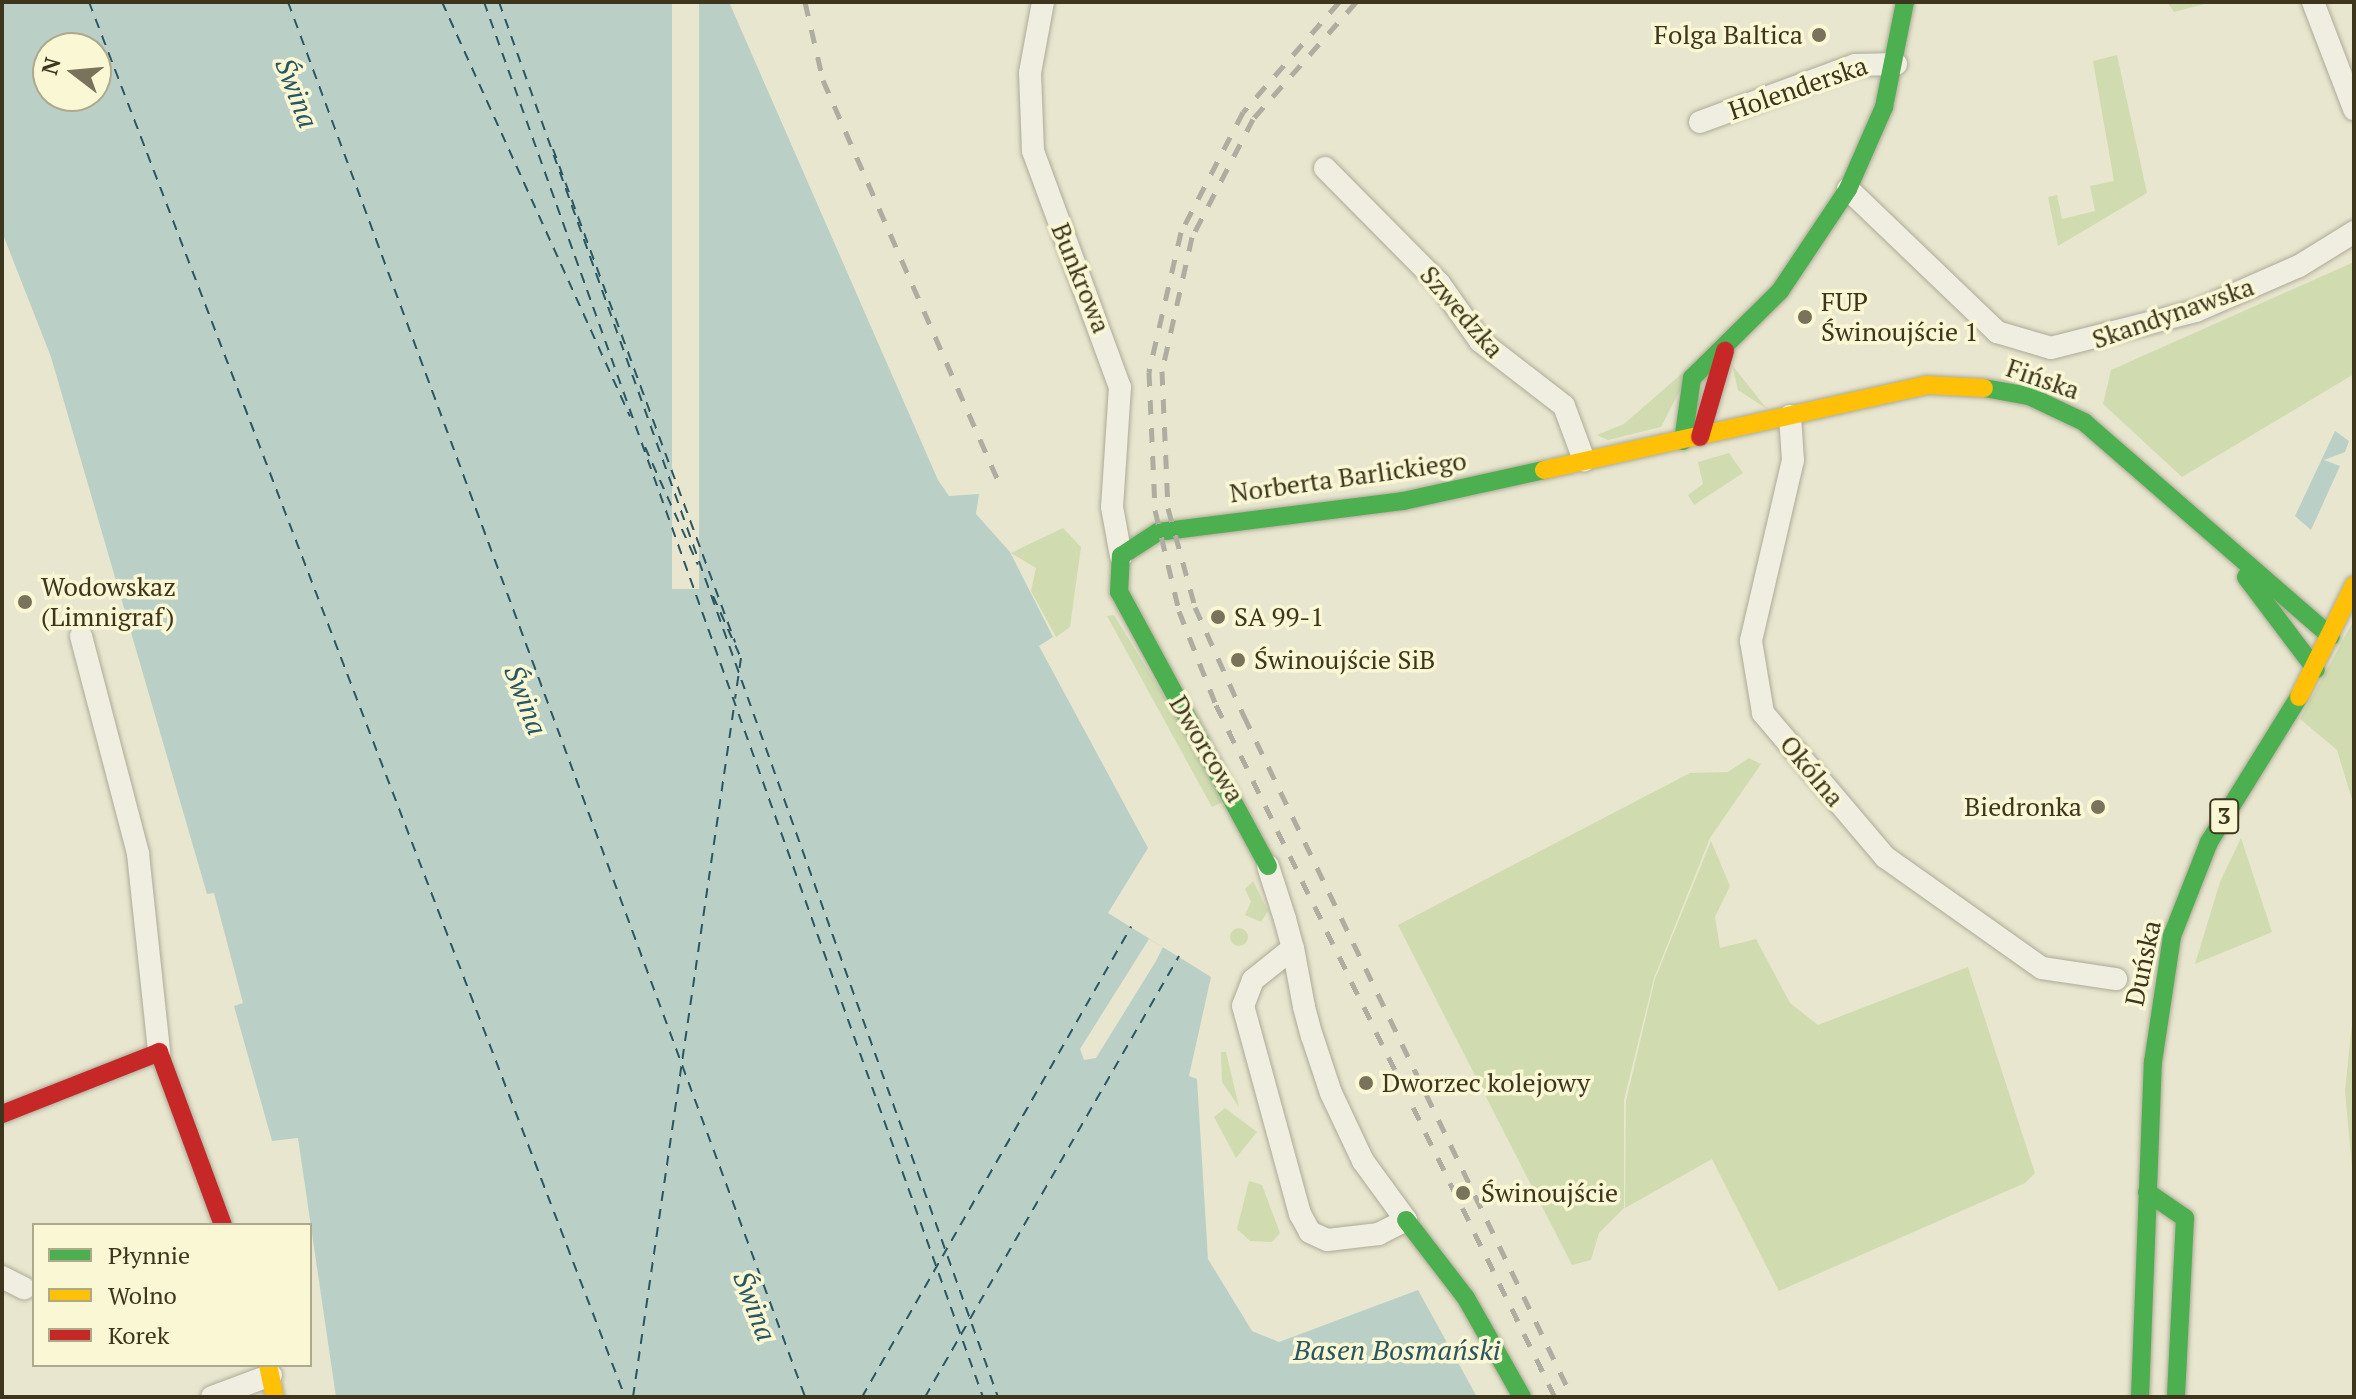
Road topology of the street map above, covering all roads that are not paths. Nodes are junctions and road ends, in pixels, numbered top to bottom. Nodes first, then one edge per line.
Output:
1 (1043, 2) edge
2 (1905, 2) edge
3 (2313, 2) edge
4 (1896, 64) junction
5 (2354, 109) edge
6 (1700, 122) dead end
7 (1325, 168) dead end
8 (1848, 189) junction
9 (2354, 232) edge
10 (1725, 351) junction
11 (1720, 371) junction
12 (1790, 416) junction
13 (1765, 422) junction
14 (1692, 439) junction
15 (1584, 460) junction
16 (2231, 555) junction
17 (1121, 556) junction
18 (2354, 585) edge
19 (81, 636) dead end
20 (2331, 637) junction
21 (2316, 670) junction
22 (1268, 866) joint
23 (1293, 948) junction
24 (2116, 979) dead end
25 (159, 1052) junction
26 (2, 1114) edge
27 (2147, 1192) junction
28 (1406, 1220) junction
29 (222, 1223) edge
30 (2, 1277) edge
31 (24, 1288) dead end
32 (271, 1379) edge
33 (212, 1397) edge
34 (1522, 1397) edge
35 (2140, 1397) edge
36 (2176, 1397) edge

1 - 17 street, Bunkrowa
2 - 4 main road
3 - 5 street
4 - 6 street, Holenderska
4 - 8 main road
7 - 15 street, Szwedzka
8 - 9 street, Skandynawska
8 - 10 main road
10 - 11 main road
10 - 14 main road
11 - 13 main road
11 - 14 main road
12 - 13 main road, Norberta Barlickiego
12 - 16 main road, Fińska
12 - 24 street, Okólna
13 - 14 main road, Norberta Barlickiego
14 - 15 main road, Norberta Barlickiego
15 - 17 main road, Norberta Barlickiego
16 - 20 main road, Fińska
16 - 21 main road, Fińska
17 - 22 main road, Dworcowa
18 - 20 main road, Duńska / 3
19 - 25 street
20 - 21 main road, Duńska / 3
21 - 27 main road, Duńska / 3
22 - 23 street, Dworcowa
23 - 28 street, Dworcowa
23 - 28 street
25 - 26 main road
25 - 29 main road
27 - 35 main road, Duńska / 3
27 - 36 main road
28 - 34 main road, Dworcowa
30 - 31 street
32 - 33 street

